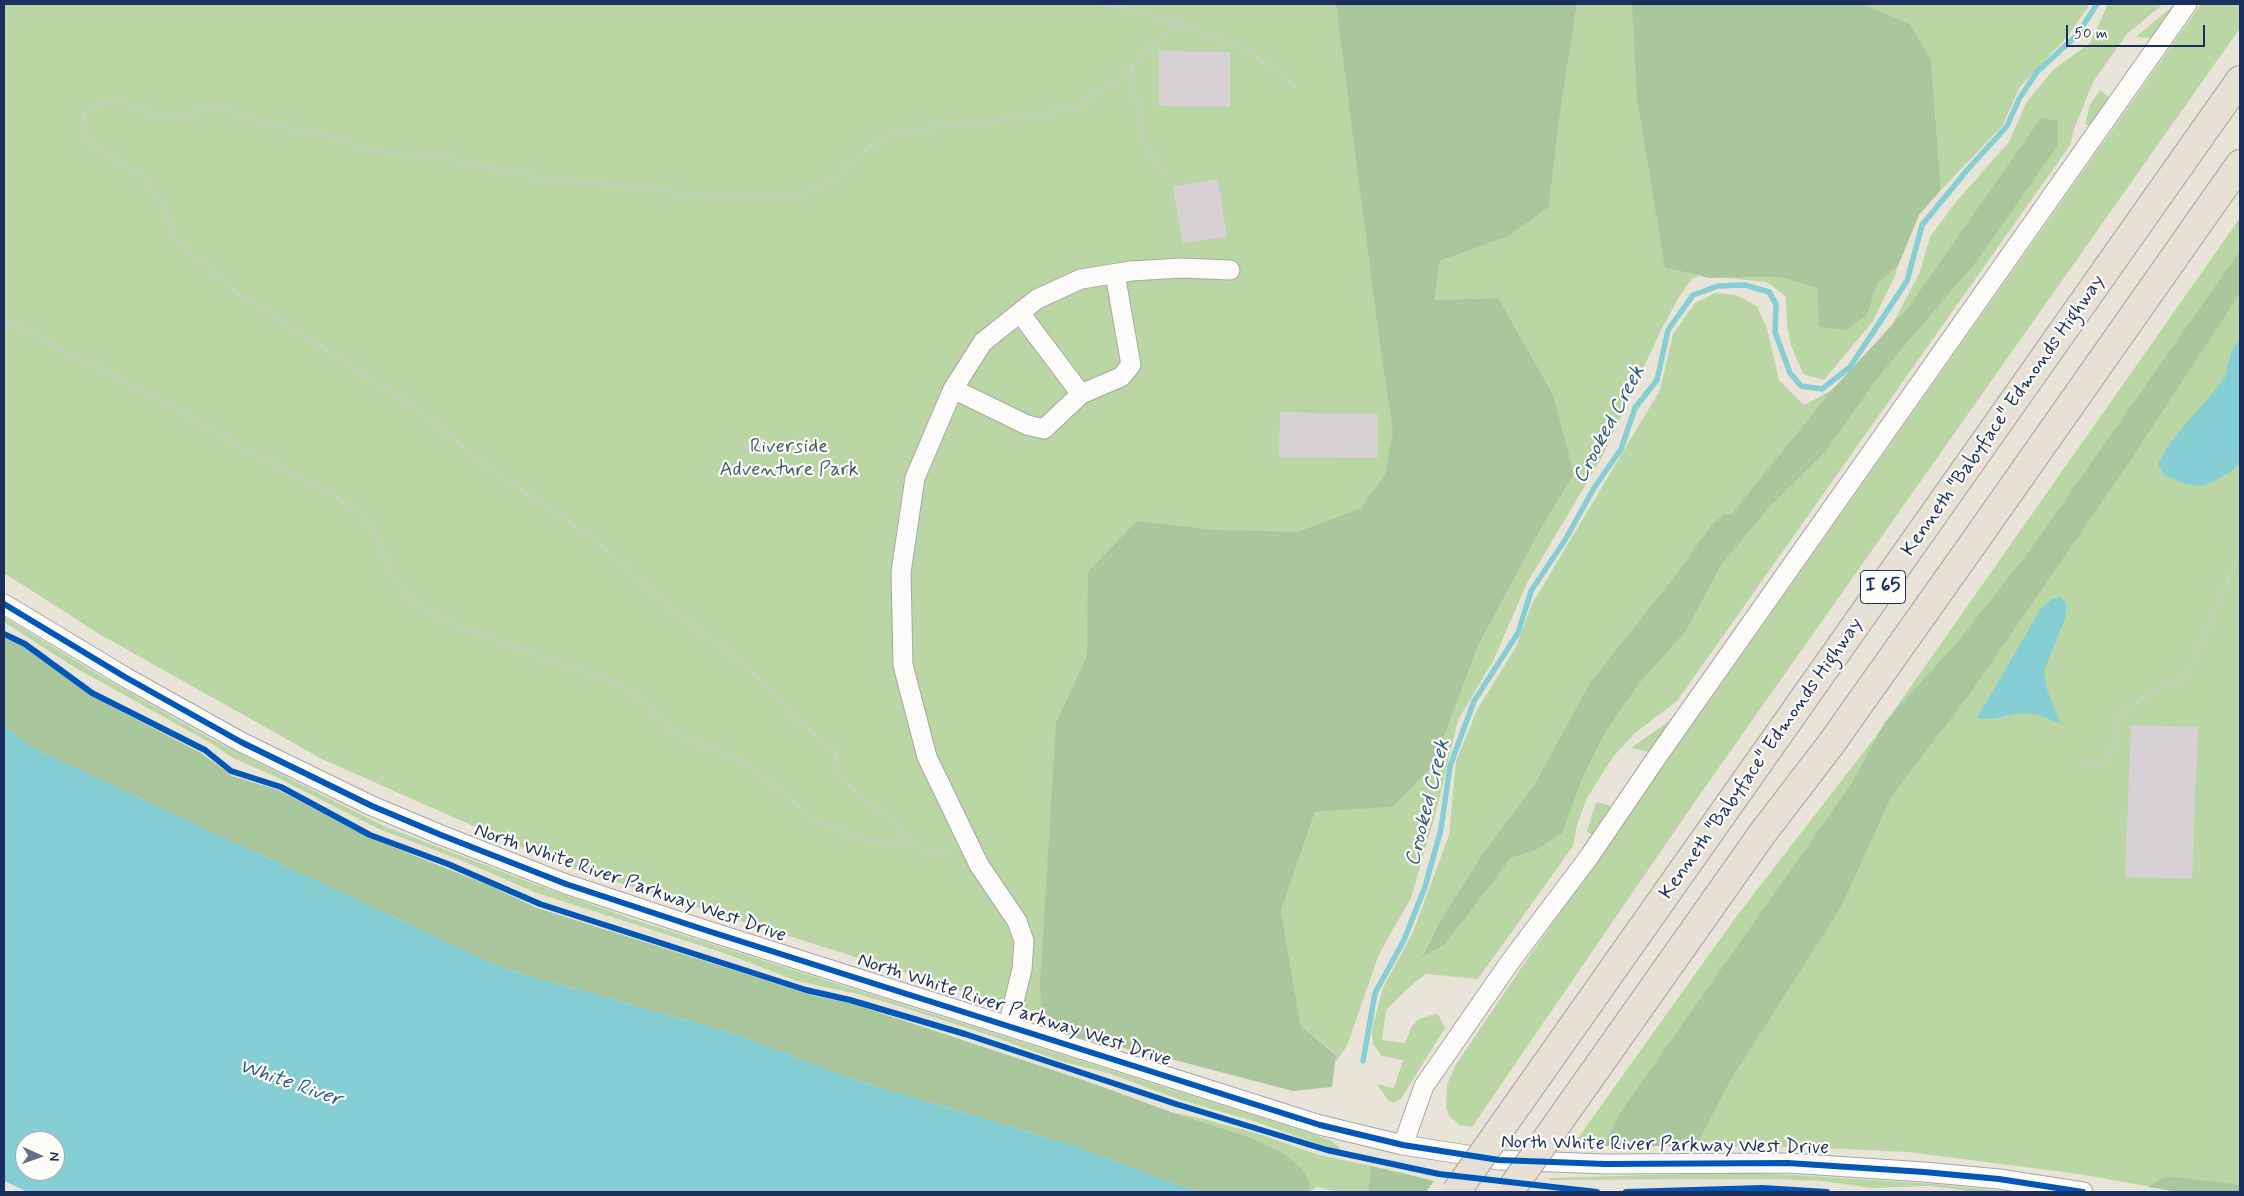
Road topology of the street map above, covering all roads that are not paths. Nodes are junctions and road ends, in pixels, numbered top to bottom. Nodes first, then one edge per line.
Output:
1 (2187, 4) edge
2 (2240, 80) edge
3 (2240, 164) edge
4 (1230, 270) dead end
5 (1115, 274) junction
6 (1020, 313) junction
7 (953, 389) junction
8 (1081, 394) junction
9 (4, 604) edge
10 (1008, 1026) junction
11 (1403, 1145) junction
12 (1456, 1192) edge
13 (1510, 1192) edge
14 (2083, 1192) edge

1 - 11 street
2 - 12 highway, Kenneth "Babyface" Edmonds Highway / I 65, bridge
3 - 13 highway, I 65, bridge
4 - 5 street
5 - 6 street
5 - 8 street
6 - 7 street
6 - 8 street
7 - 8 street
7 - 10 street
9 - 10 street, North White River Parkway West Drive
10 - 11 street, North White River Parkway West Drive
11 - 14 street, North White River Parkway West Drive

